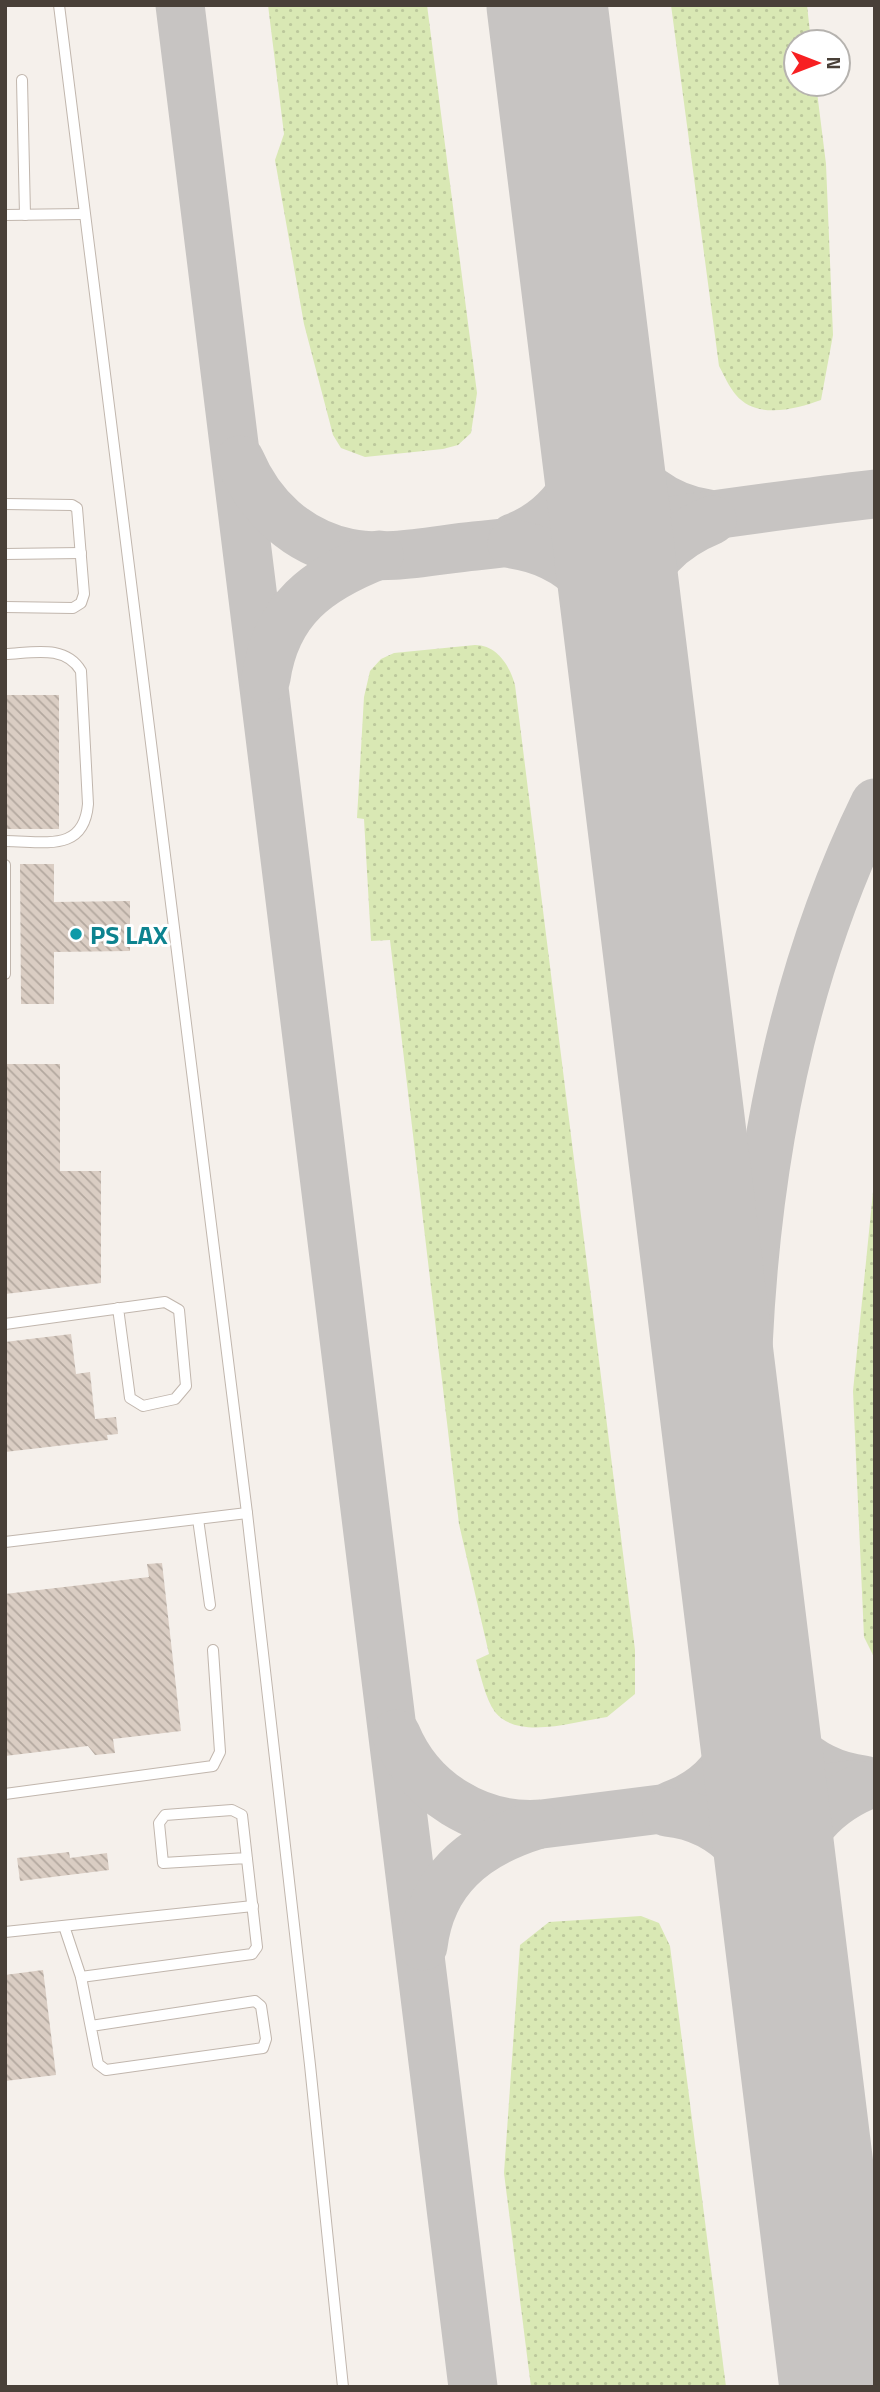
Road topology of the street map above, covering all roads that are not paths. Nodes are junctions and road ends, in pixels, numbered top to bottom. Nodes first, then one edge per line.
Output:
1 (58, 5) edge
2 (22, 80) dead end
3 (84, 214) junction
4 (5, 215) edge
5 (25, 215) junction
6 (5, 504) edge
7 (80, 553) junction
8 (5, 554) edge
9 (5, 607) edge
10 (5, 654) edge
11 (5, 841) edge
12 (5, 865) edge
13 (5, 974) edge
14 (118, 1308) junction
15 (5, 1324) edge
16 (247, 1513) junction
17 (198, 1519) junction
18 (5, 1542) edge
19 (210, 1605) dead end
20 (213, 1650) dead end
21 (5, 1794) edge
22 (247, 1858) junction
23 (253, 1906) junction
24 (64, 1926) junction
25 (5, 1932) edge
26 (80, 1977) junction
27 (91, 2026) junction
28 (343, 2387) edge

1 - 3 lane
2 - 5 lane
3 - 5 lane
3 - 16 lane
4 - 5 lane
6 - 7 lane
7 - 8 lane
7 - 9 lane
10 - 11 lane
12 - 13 lane
14 - 14 lane
14 - 15 lane
16 - 17 lane
16 - 28 lane
17 - 18 lane
17 - 19 lane
20 - 21 lane
22 - 22 lane
22 - 23 lane
23 - 24 lane
23 - 26 lane
24 - 25 lane
24 - 26 lane
26 - 27 lane
27 - 27 lane

